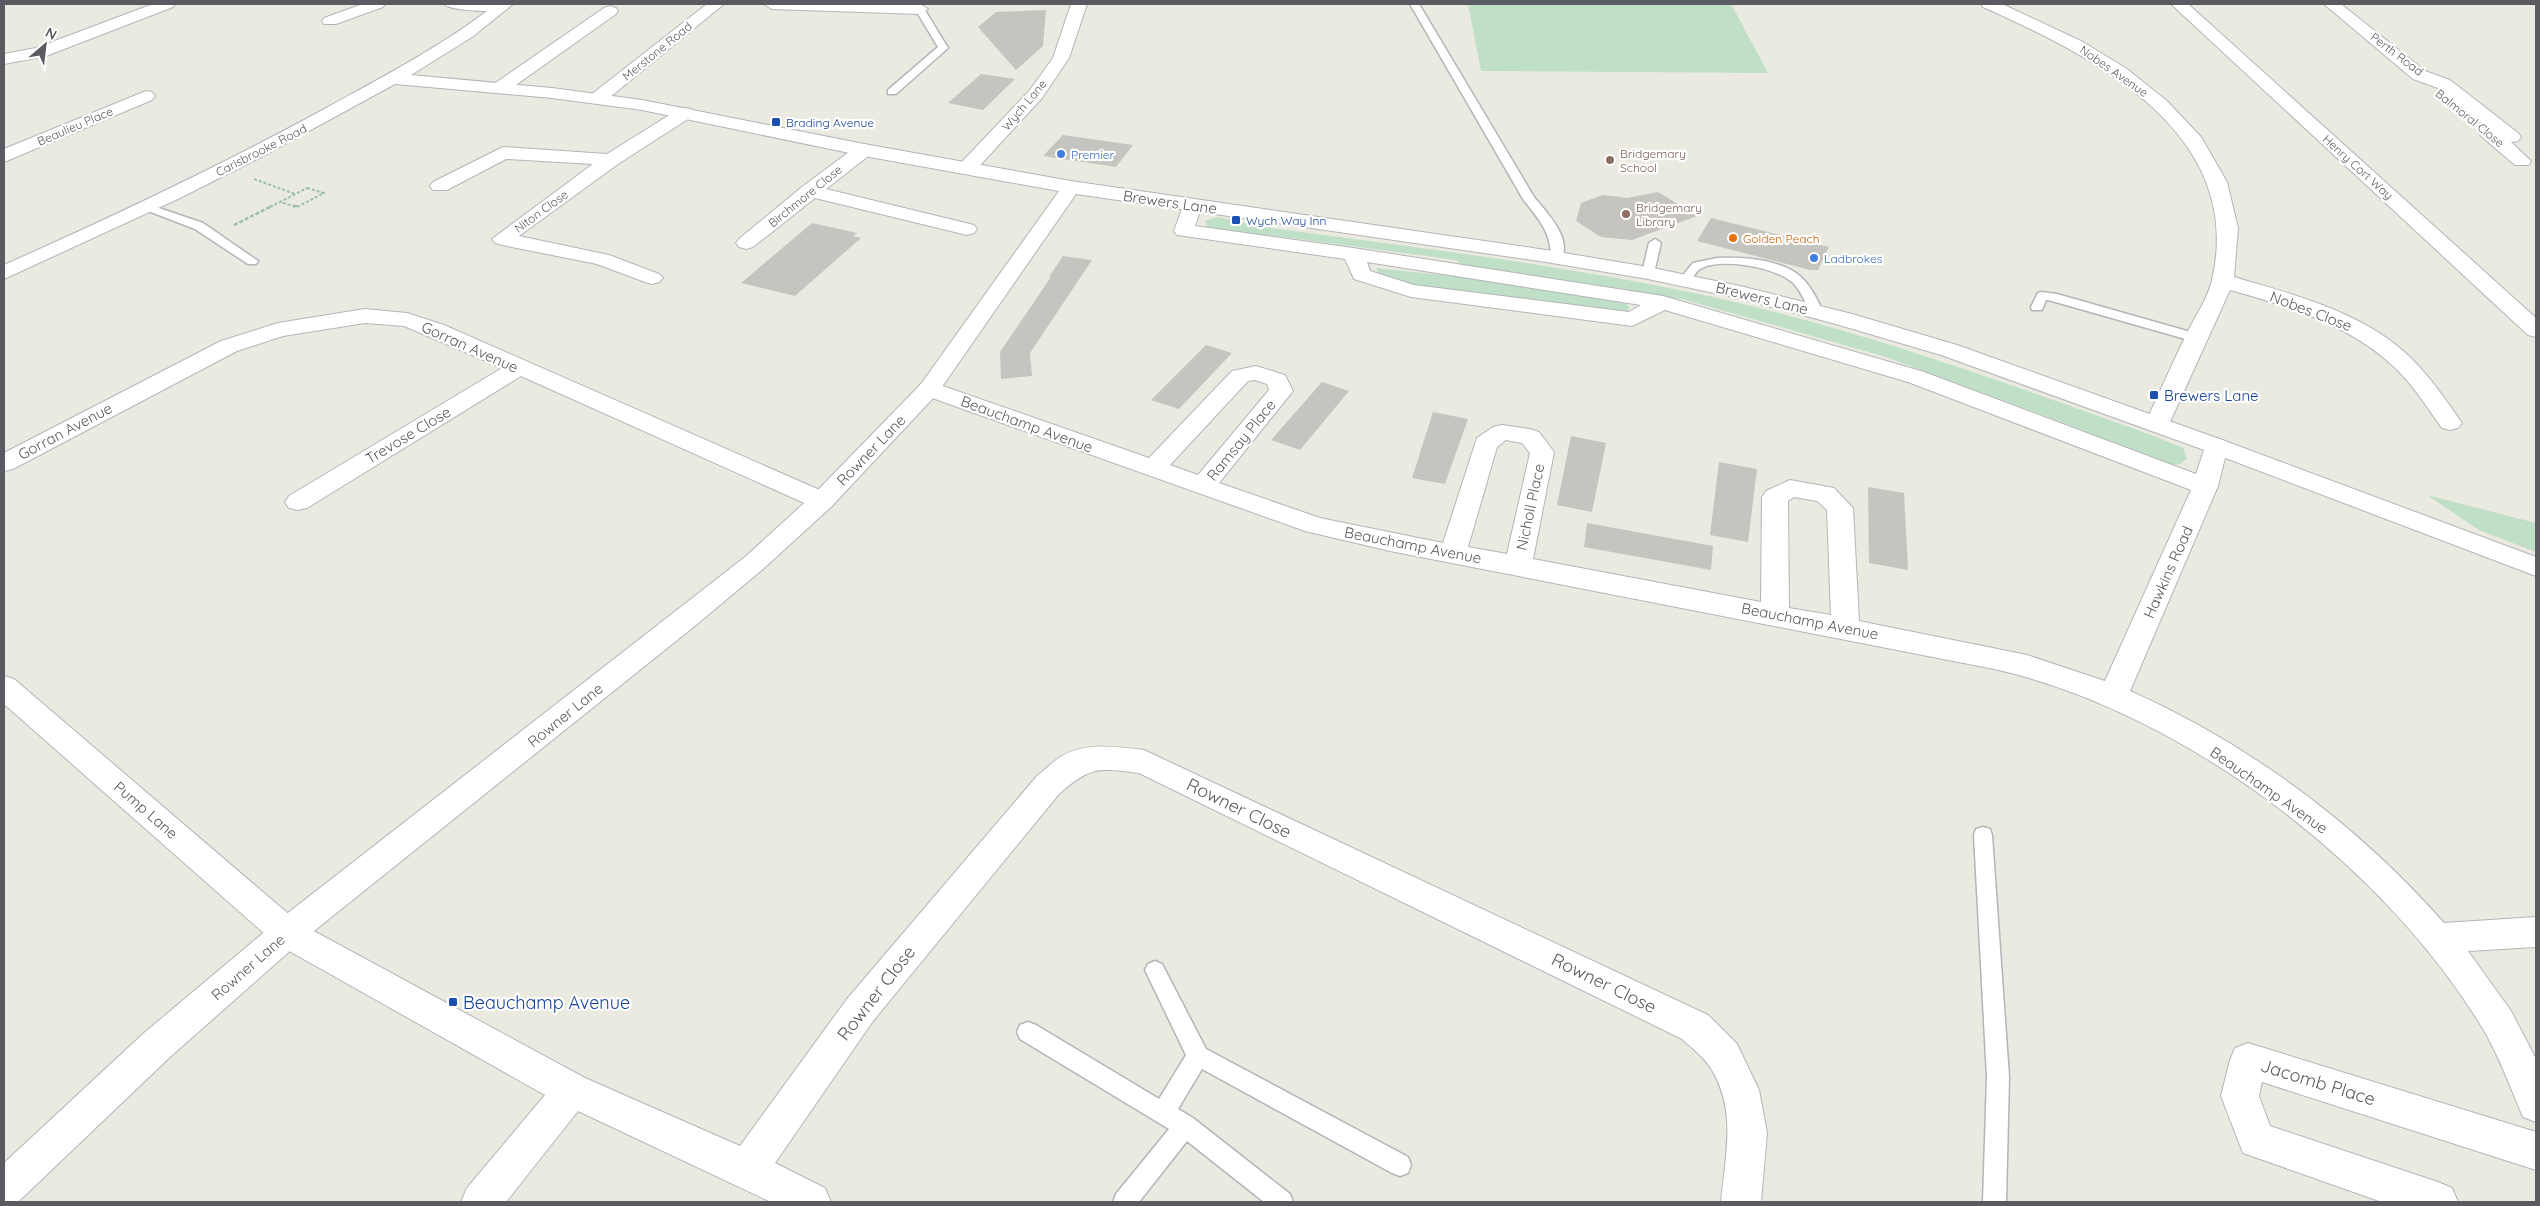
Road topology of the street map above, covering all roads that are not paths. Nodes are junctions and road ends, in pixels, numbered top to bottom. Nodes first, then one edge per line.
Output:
1 (167, 4) edge
2 (377, 4) edge
3 (452, 4) edge
4 (716, 4) edge
5 (772, 4) edge
6 (1079, 4) edge
7 (1414, 4) edge
8 (1989, 4) edge
9 (2179, 4) edge
10 (2332, 4) edge
11 (503, 6) edge
12 (920, 8) joint
13 (610, 11) dead end
14 (330, 21) dead end
15 (4, 59) edge
16 (2419, 74) junction
17 (392, 79) junction
18 (500, 88) junction
19 (892, 92) dead end
20 (146, 96) dead end
21 (598, 98) junction
22 (685, 113) junction
23 (2512, 137) dead end
24 (864, 150) junction
25 (4, 156) edge
26 (610, 160) junction
27 (2522, 161) dead end
28 (966, 169) junction
29 (440, 186) dead end
30 (1071, 188) junction
31 (809, 191) junction
32 (1192, 205) junction
33 (147, 207) junction
34 (967, 229) dead end
35 (746, 243) dead end
36 (1655, 243) dead end
37 (1557, 257) junction
38 (252, 261) dead end
39 (4, 273) edge
40 (1648, 273) junction
41 (652, 278) dead end
42 (1685, 280) junction
43 (2222, 281) junction
44 (2036, 307) dead end
45 (1817, 312) junction
46 (2536, 330) edge
47 (2196, 338) junction
48 (518, 368) junction
49 (928, 389) junction
50 (2450, 423) dead end
51 (2157, 424) junction
52 (2216, 446) junction
53 (4, 463) edge
54 (1153, 469) junction
55 (2205, 486) junction
56 (1202, 487) junction
57 (298, 502) dead end
58 (822, 502) junction
59 (1453, 554) junction
60 (1518, 565) junction
61 (2536, 567) edge
62 (1775, 615) junction
63 (1845, 627) junction
64 (4, 687) edge
65 (2113, 696) junction
66 (1983, 835) dead end
67 (2536, 932) edge
68 (287, 933) junction
69 (2438, 938) junction
70 (1155, 970) dead end
71 (1028, 1032) dead end
72 (1198, 1056) junction
73 (572, 1090) junction
74 (2536, 1104) edge
75 (1163, 1113) junction
76 (1185, 1126) junction
77 (2536, 1151) edge
78 (1400, 1165) dead end
79 (747, 1169) junction
80 (4, 1189) edge
81 (481, 1202) edge
82 (811, 1202) edge
83 (1124, 1202) edge
84 (1282, 1202) edge
85 (1741, 1202) edge
86 (1995, 1202) edge
87 (2438, 1202) edge

1 - 15 street
2 - 14 street
3 - 11 street
4 - 21 street, Merstone Road
5 - 12 street
6 - 28 street, Wych Lane
7 - 37 lane
8 - 43 street, Nobes Avenue
9 - 46 street, Henry Cort Way
10 - 16 street, Perth Road
11 - 17 street, Carisbrooke Road
12 - 19 lane
13 - 18 street
16 - 23 street, Perth Road
16 - 27 street, Balmoral Close
17 - 18 street
17 - 33 street, Carisbrooke Road
18 - 21 street
20 - 25 street, Beaulieu Place
21 - 22 street
22 - 24 street
22 - 26 street, Niton Close
24 - 28 street
24 - 31 street, Birchmore Close
26 - 29 street
26 - 41 street, Niton Close
28 - 30 street
30 - 32 street, Brewers Lane
30 - 49 street, Rowner Lane
31 - 34 street
31 - 35 street, Birchmore Close
32 - 37 street, Brewers Lane
32 - 55 street
33 - 38 lane
33 - 39 street, Carisbrooke Road
36 - 40 lane
37 - 40 street, Brewers Lane
40 - 42 street, Brewers Lane
42 - 45 street, Brewers Lane
42 - 45 lane
43 - 47 street, Nobes Avenue
43 - 50 street, Nobes Close
44 - 47 lane
45 - 51 street, Brewers Lane
47 - 51 street, Nobes Avenue
48 - 53 street, Gorran Avenue
48 - 57 street, Trevose Close
48 - 58 street, Gorran Avenue
49 - 54 street, Beauchamp Avenue
49 - 58 street, Rowner Lane
51 - 52 street, Brewers Lane
52 - 55 street, Hawkins Road
52 - 61 street, Brewers Lane
54 - 56 street, Beauchamp Avenue
54 - 56 street, Ramsay Place
55 - 65 street, Hawkins Road
56 - 59 street, Beauchamp Avenue
58 - 68 street, Rowner Lane
59 - 60 street, Beauchamp Avenue
59 - 60 street, Nicholl Place
60 - 62 street, Beauchamp Avenue
62 - 63 street, Beauchamp Avenue
62 - 63 street
63 - 65 street, Beauchamp Avenue
64 - 68 street, Pump Lane
65 - 69 street, Beauchamp Avenue
66 - 86 lane
67 - 69 street
68 - 73 street
68 - 80 street, Rowner Lane
69 - 74 street, Beauchamp Avenue
70 - 72 lane
71 - 75 lane
72 - 75 lane
72 - 78 lane
73 - 79 street
73 - 81 street
75 - 76 lane
76 - 83 lane
76 - 84 lane
77 - 87 street, Jacomb Place
79 - 82 street
79 - 85 street, Rowner Close

